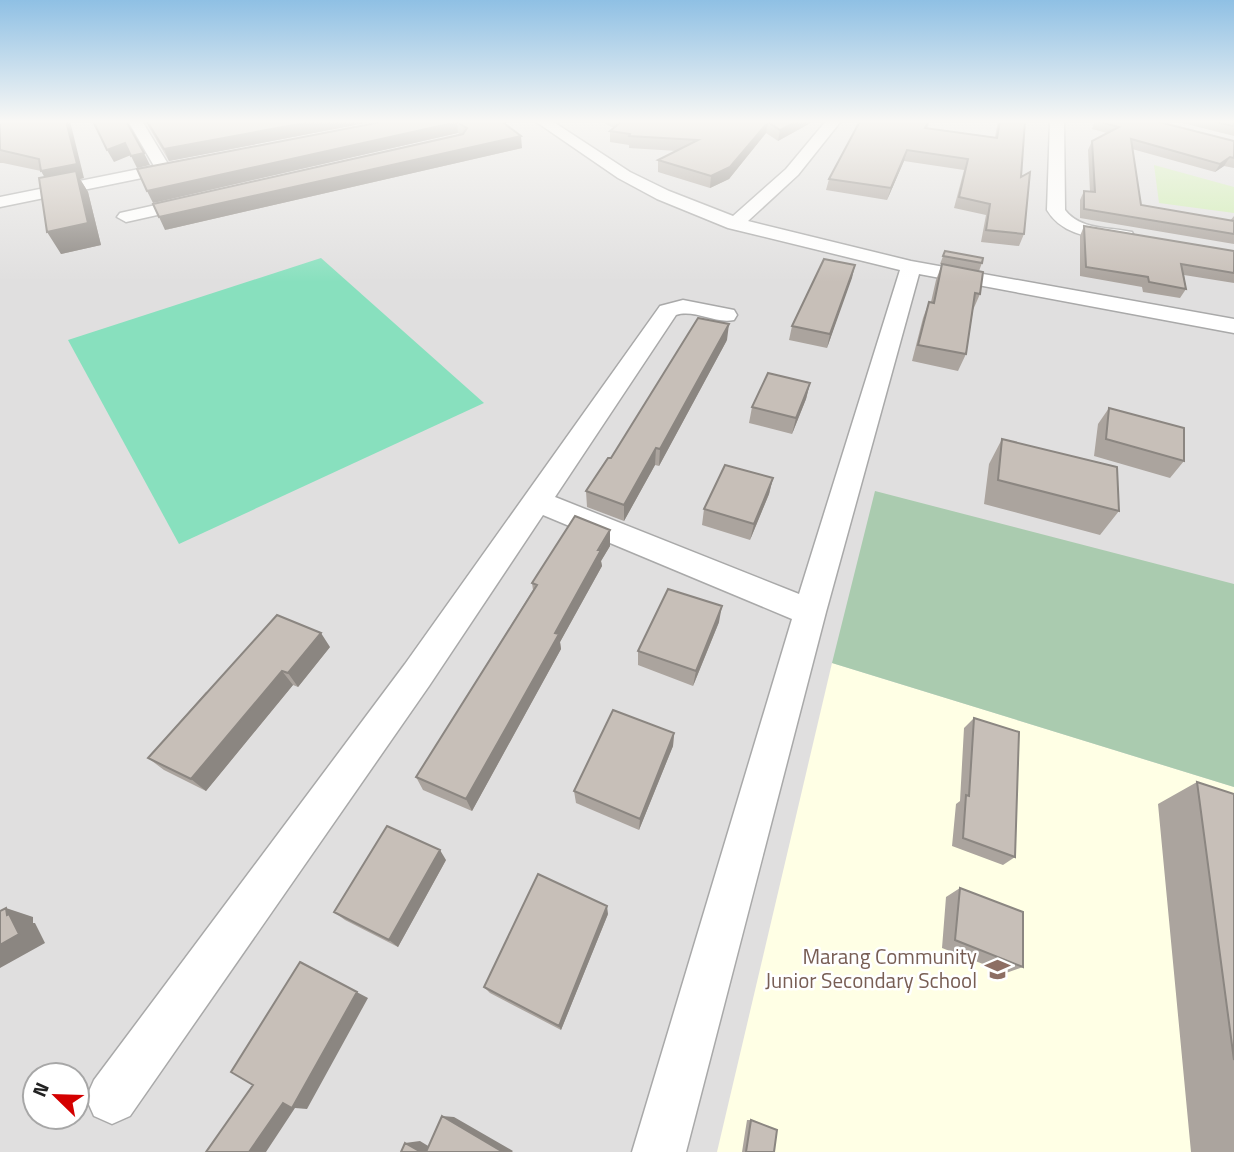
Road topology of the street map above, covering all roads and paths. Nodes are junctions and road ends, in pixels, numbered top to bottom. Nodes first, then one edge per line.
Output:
1 (135, 175) edge
2 (624, 175) edge
3 (789, 175) edge
4 (1056, 175) edge
5 (219, 195) edge
6 (0, 202) edge
7 (734, 224) junction
8 (134, 238) dead end
9 (1140, 238) edge
10 (911, 267) junction
11 (726, 315) dead end
12 (1234, 326) edge
13 (537, 501) junction
14 (810, 612) junction
15 (113, 1098) dead end
16 (659, 1152) edge

1 - 6 street
2 - 7 street
3 - 7 street
4 - 9 street
5 - 8 street
7 - 10 street
10 - 12 street
10 - 14 street
11 - 13 street
13 - 14 street
13 - 15 street
14 - 16 street

